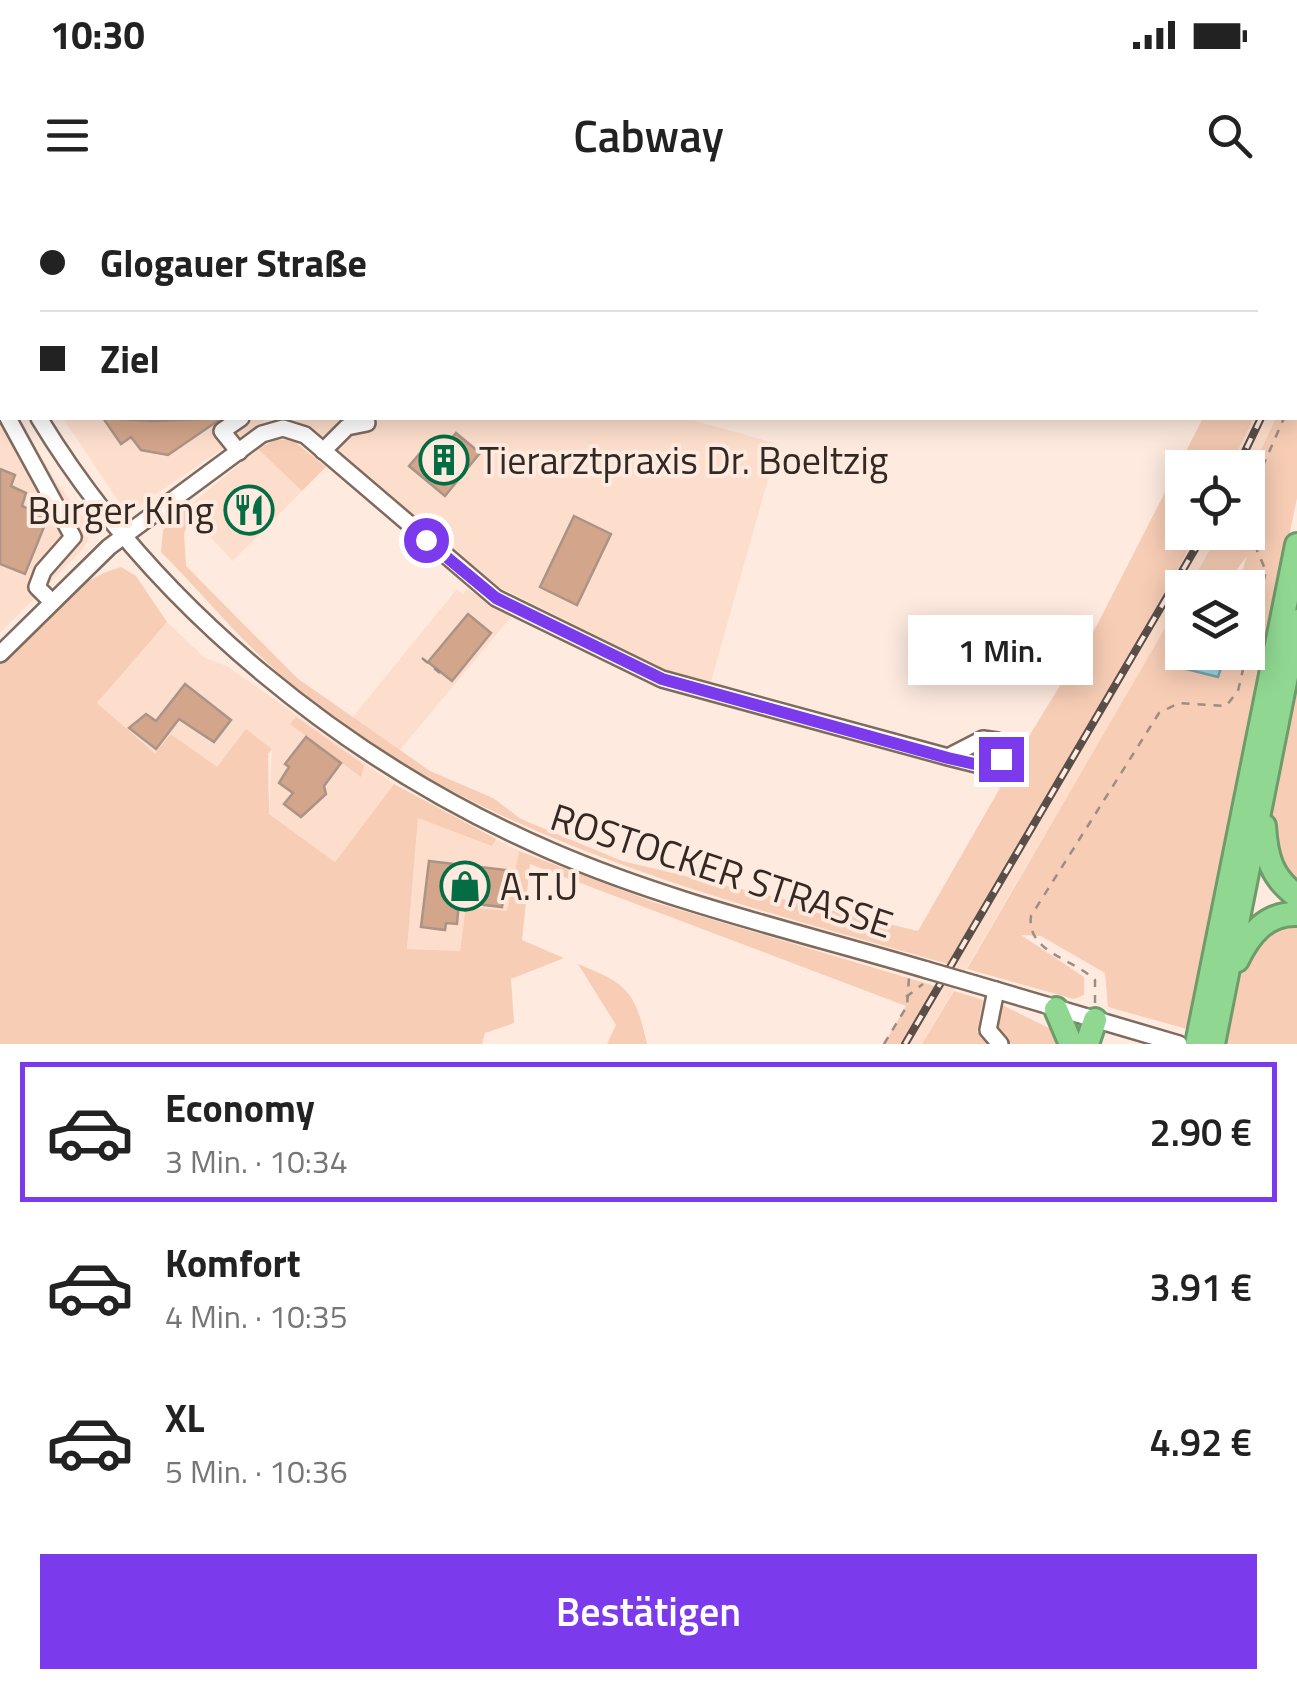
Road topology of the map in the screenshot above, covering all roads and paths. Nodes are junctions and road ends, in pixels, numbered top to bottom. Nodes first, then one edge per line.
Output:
1 (9, 420) edge
2 (41, 420) edge
3 (238, 420) edge
4 (1283, 420) edge
5 (291, 423) edge
6 (367, 423) dead end
7 (323, 451) junction
8 (239, 452) junction
9 (1265, 461) edge
10 (125, 535) junction
11 (1297, 545) edge
12 (1257, 550) edge
13 (1265, 575) edge
14 (51, 601) junction
15 (1297, 621) edge
16 (0, 654) edge
17 (422, 658) dead end
18 (1243, 670) edge
19 (440, 673) dead end
20 (948, 758) dead end
21 (1262, 792) junction
22 (1297, 896) edge
23 (1297, 914) edge
24 (909, 976) dead end
25 (927, 976) junction
26 (1225, 986) junction
27 (996, 990) junction
28 (904, 998) junction
29 (1056, 1008) junction
30 (1095, 1020) junction
31 (1172, 1042) edge
32 (884, 1044) edge
33 (1000, 1044) edge
34 (1071, 1044) edge
35 (1087, 1044) edge
36 (1196, 1044) edge
37 (1213, 1044) edge

1 - 14 street
2 - 10 street, ROSTOCKER STRASSE
3 - 8 street
4 - 9 path
5 - 7 street
5 - 8 street
6 - 7 street
7 - 20 street
8 - 10 street
10 - 14 street
10 - 25 street, ROSTOCKER STRASSE
11 - 36 highway
12 - 13 path
14 - 16 street
15 - 21 highway
17 - 19 path
18 - 30 path
21 - 22 highway
21 - 26 highway
23 - 26 highway
24 - 28 path
25 - 27 street, ROSTOCKER STRASSE, bridge
25 - 28 path
26 - 37 highway
27 - 29 street, ROSTOCKER STRASSE
27 - 33 street
28 - 32 path
29 - 30 street, ROSTOCKER STRASSE
29 - 34 highway
30 - 31 street, ROSTOCKER STRASSE
30 - 35 highway

